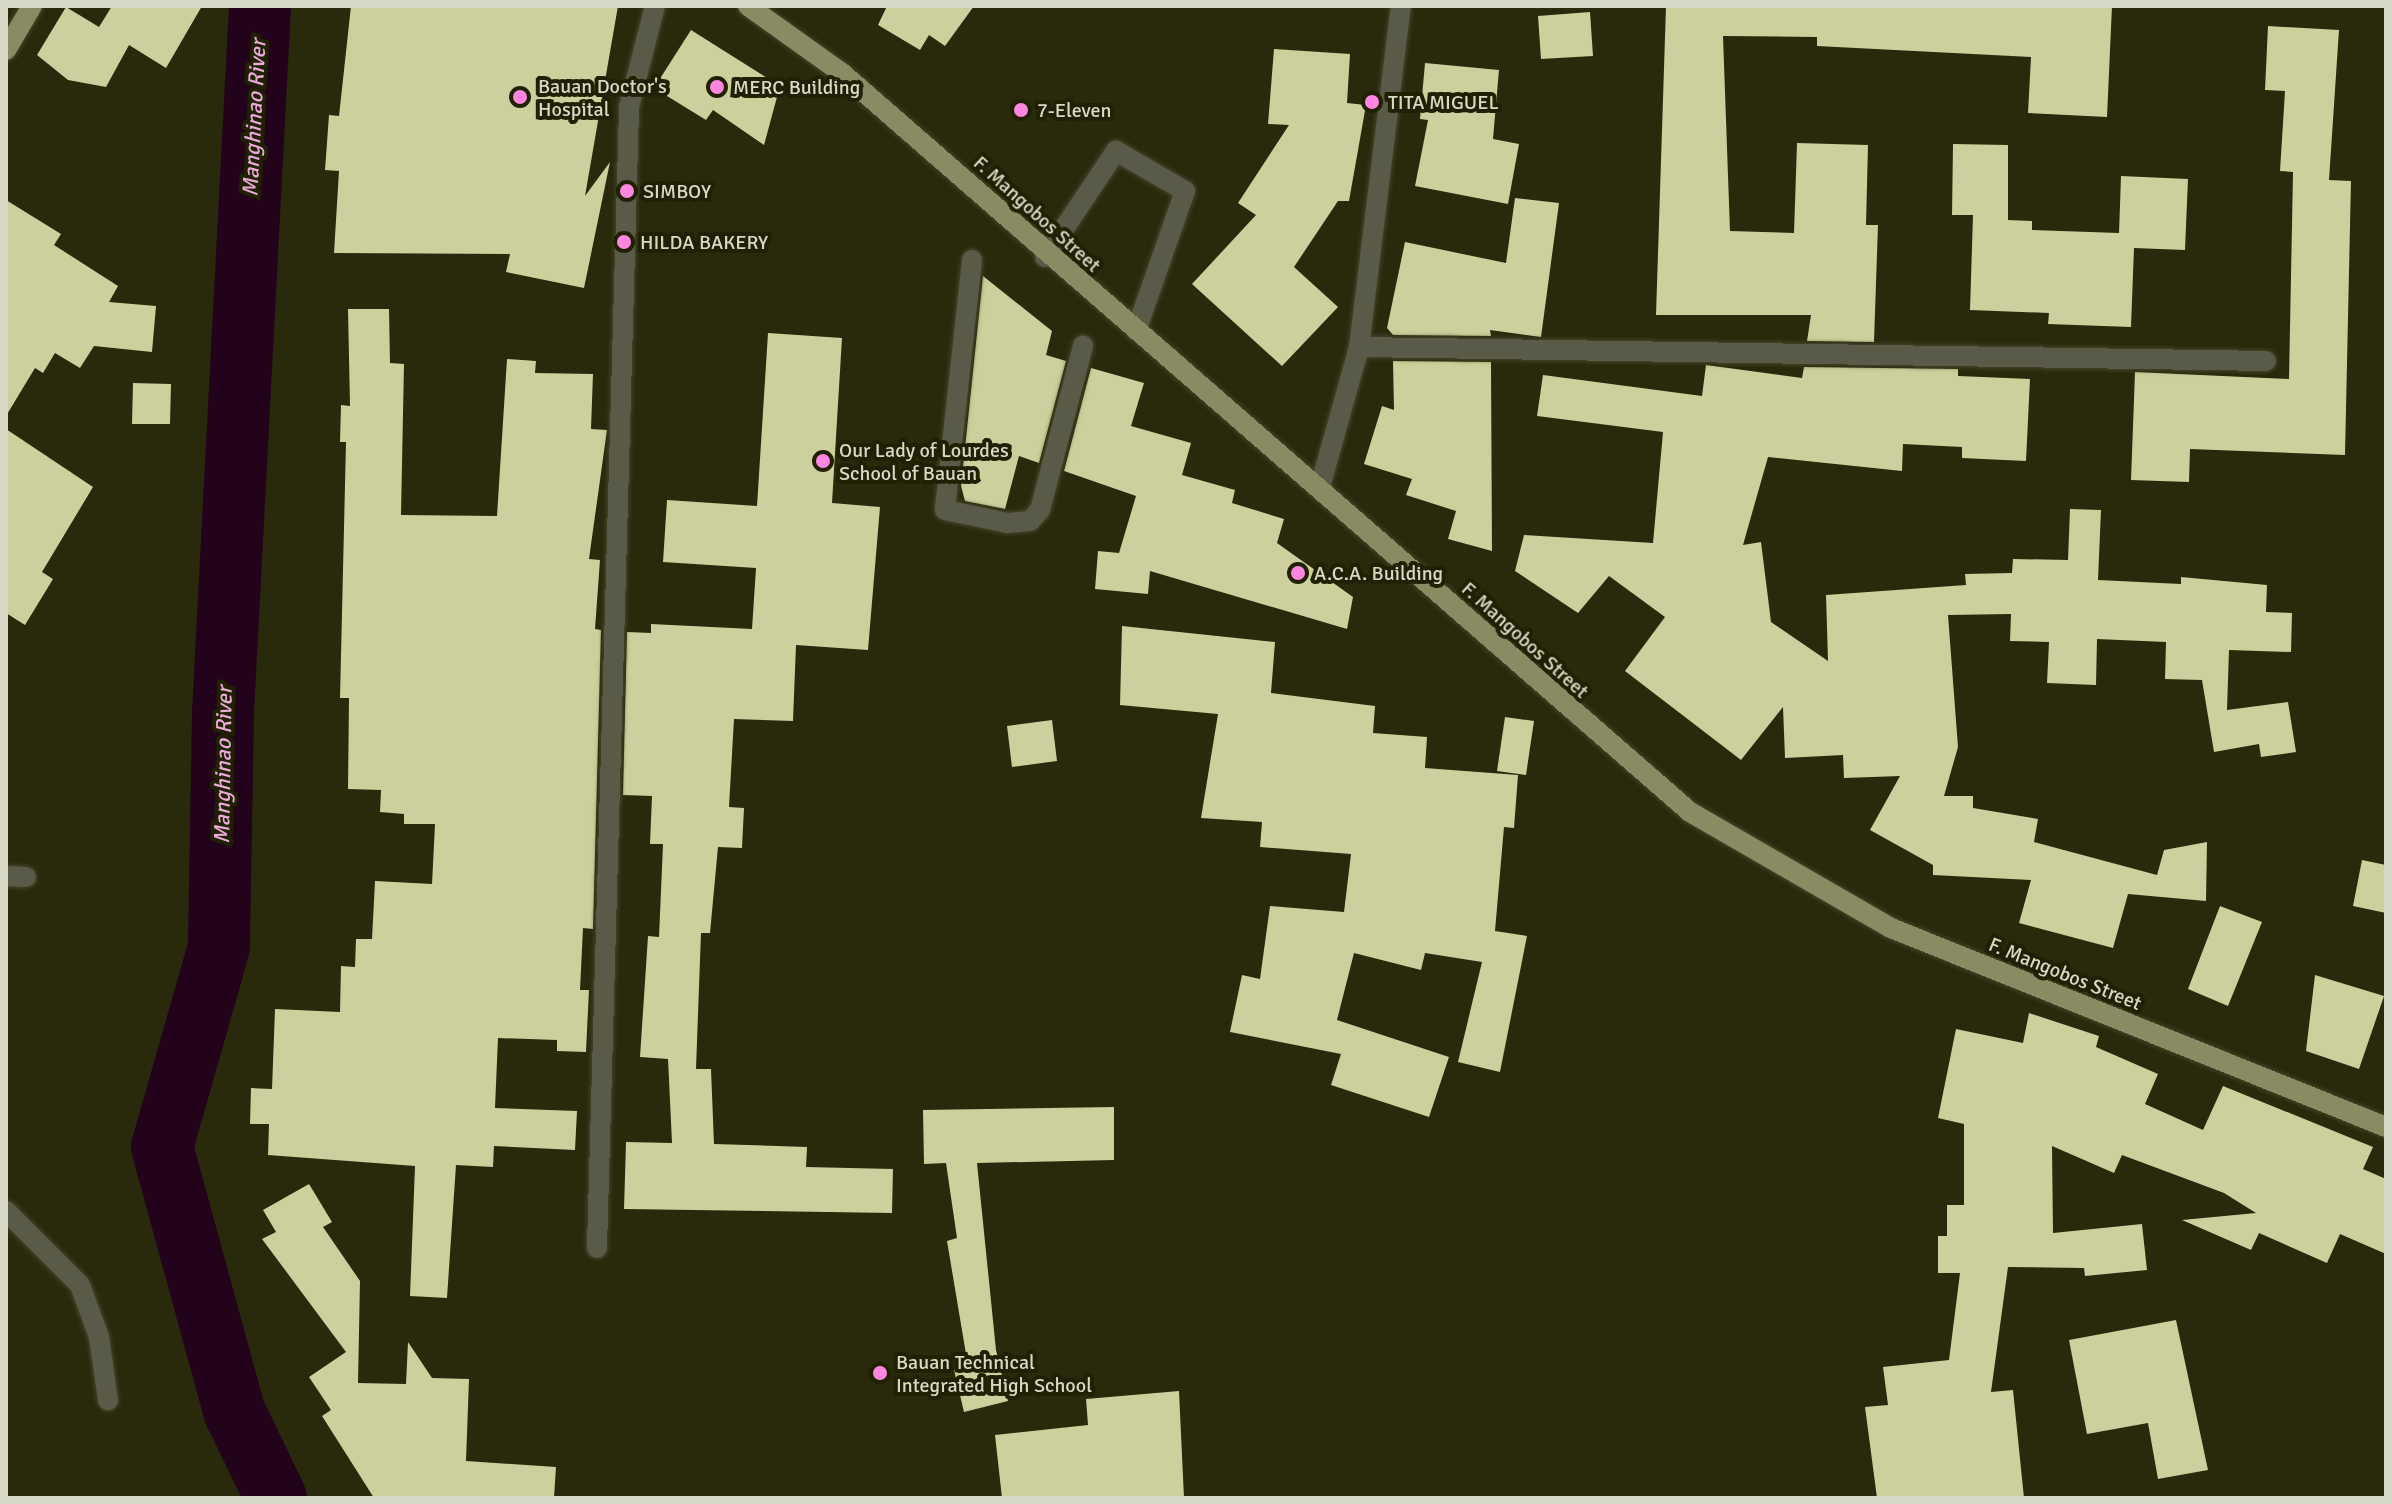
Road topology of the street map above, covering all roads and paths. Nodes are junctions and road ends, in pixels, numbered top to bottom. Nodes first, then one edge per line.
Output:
1 (32, 6) edge
2 (655, 6) edge
3 (748, 6) edge
4 (1401, 6) edge
5 (6, 50) edge
6 (1045, 257) junction
7 (972, 260) dead end
8 (1136, 331) junction
9 (1083, 346) dead end
10 (1359, 347) junction
11 (2266, 361) dead end
12 (1320, 487) junction
13 (2386, 1127) edge
14 (6, 1211) edge
15 (597, 1248) dead end
16 (108, 1400) dead end

1 - 5 main road
2 - 15 street
3 - 6 main road, F. Mangobos Street
4 - 10 street
6 - 8 main road, F. Mangobos Street
6 - 8 street
7 - 9 street
8 - 12 main road, F. Mangobos Street
10 - 11 street
10 - 12 street
12 - 13 main road, F. Mangobos Street
14 - 16 street

